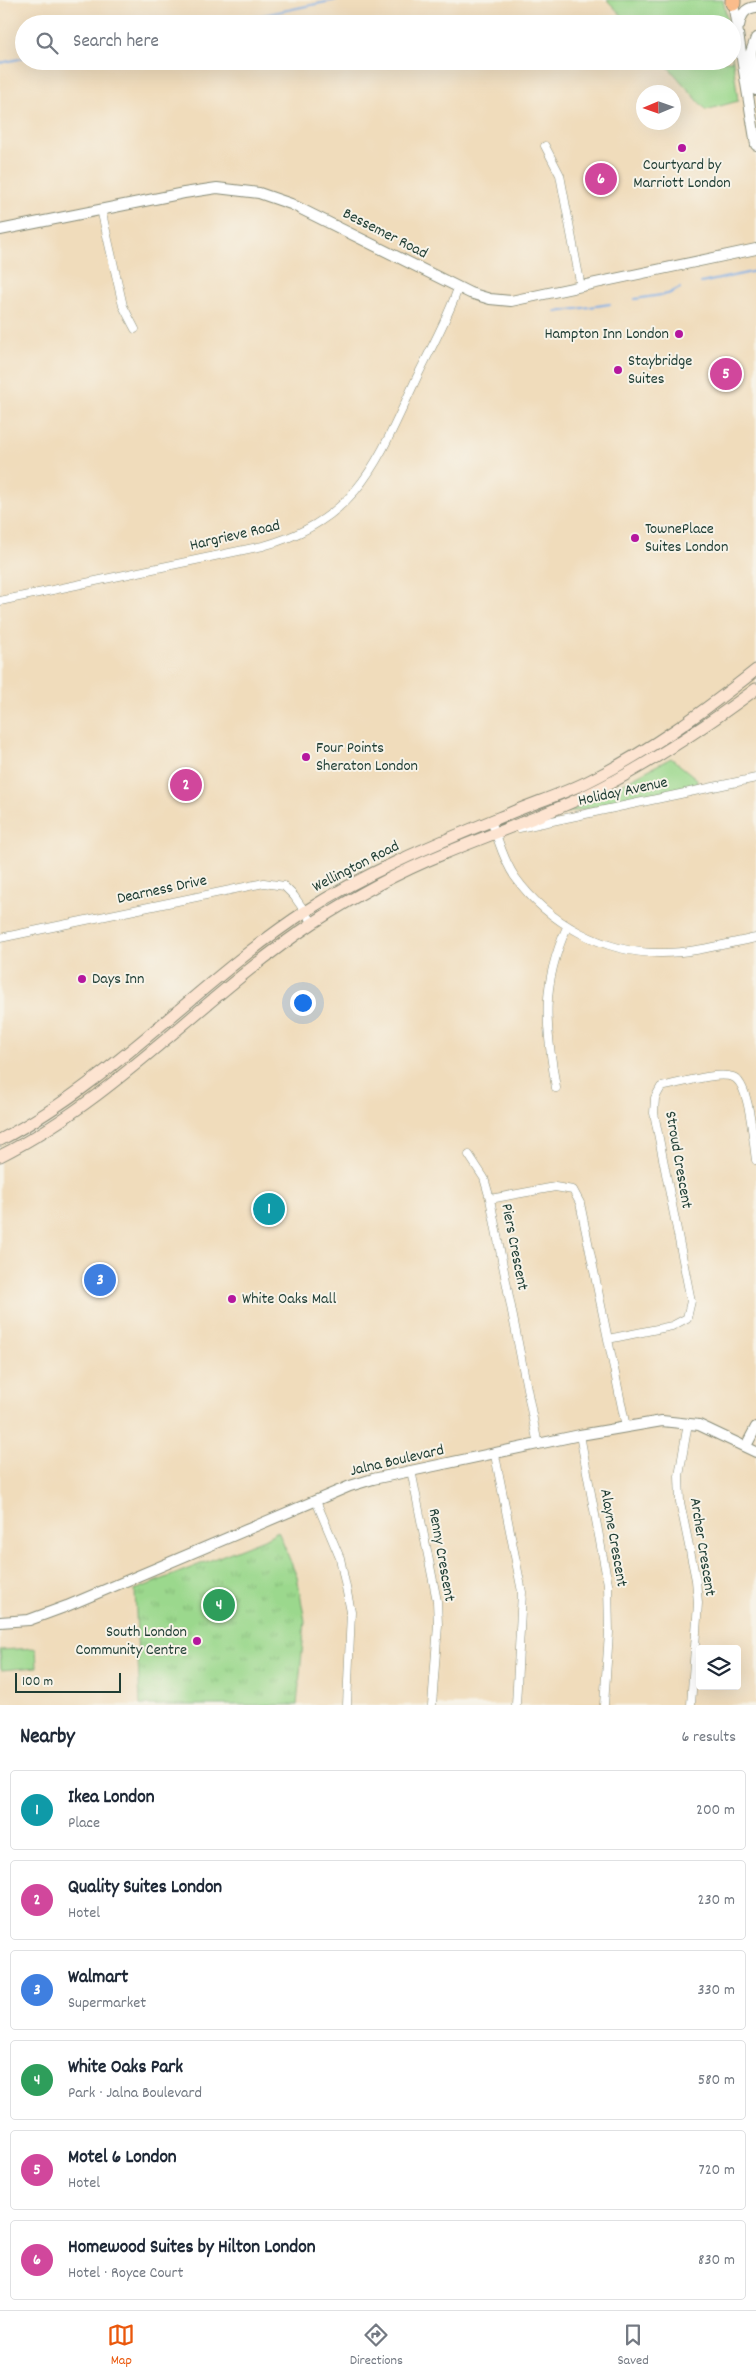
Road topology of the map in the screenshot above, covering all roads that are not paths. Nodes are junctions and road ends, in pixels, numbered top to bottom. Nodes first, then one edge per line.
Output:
1 (733, 1) edge
2 (756, 7) edge
3 (735, 15) edge
4 (741, 17) edge
5 (756, 38) edge
6 (741, 49) edge
7 (756, 90) edge
8 (756, 145) edge
9 (545, 146) dead end
10 (101, 209) junction
11 (0, 230) edge
12 (756, 249) edge
13 (581, 287) junction
14 (458, 288) junction
15 (135, 329) dead end
16 (0, 601) edge
17 (756, 670) edge
18 (756, 689) edge
19 (756, 778) edge
20 (491, 821) junction
21 (495, 832) junction
22 (306, 912) junction
23 (313, 923) junction
24 (567, 926) junction
25 (0, 938) edge
26 (756, 938) edge
27 (83, 1088) junction
28 (556, 1088) dead end
29 (92, 1100) junction
30 (0, 1140) edge
31 (469, 1155) dead end
32 (0, 1156) edge
33 (756, 1160) edge
34 (490, 1199) junction
35 (608, 1338) junction
36 (688, 1423) junction
37 (626, 1427) junction
38 (756, 1427) edge
39 (580, 1435) junction
40 (538, 1445) junction
41 (746, 1446) junction
42 (756, 1452) edge
43 (495, 1454) junction
44 (411, 1470) junction
45 (316, 1501) junction
46 (0, 1622) edge
47 (346, 1705) edge
48 (432, 1705) edge
49 (516, 1705) edge
50 (604, 1705) edge
51 (691, 1705) edge

1 - 3 street
2 - 4 street
5 - 7 street
6 - 8 street
9 - 13 street
10 - 11 street, Bessemer Road
10 - 14 street, Bessemer Road
10 - 15 street
12 - 13 street, Bessemer Road
13 - 14 street, Bessemer Road
14 - 16 street, Hargrieve Road
17 - 20 main road, Wellington Road
18 - 21 main road, Wellington Road
19 - 21 street, Holiday Avenue
20 - 21 street
20 - 22 main road, Wellington Road
21 - 23 main road, Wellington Road
21 - 24 street
22 - 23 street, Dearness Drive
22 - 25 street, Dearness Drive
22 - 27 main road, Wellington Road
23 - 29 main road, Wellington Road
24 - 26 street
24 - 28 street
27 - 29 main road
27 - 30 main road, Wellington Road
29 - 32 main road, Wellington Road
31 - 34 street
33 - 35 street, Stroud Crescent
34 - 35 street, Piers Crescent
34 - 40 street, Piers Crescent
35 - 37 street, Piers Crescent
36 - 37 street, Jalna Boulevard
36 - 41 street, Jalna Boulevard
36 - 51 street, Archer Crescent
37 - 39 street, Jalna Boulevard
38 - 41 street
39 - 40 street, Jalna Boulevard
39 - 50 street, Alayne Crescent
40 - 43 street, Jalna Boulevard
41 - 42 street, Jalna Boulevard
43 - 44 street, Jalna Boulevard
43 - 49 street
44 - 45 street, Jalna Boulevard
44 - 48 street, Renny Crescent
45 - 46 street, Jalna Boulevard
45 - 47 street

